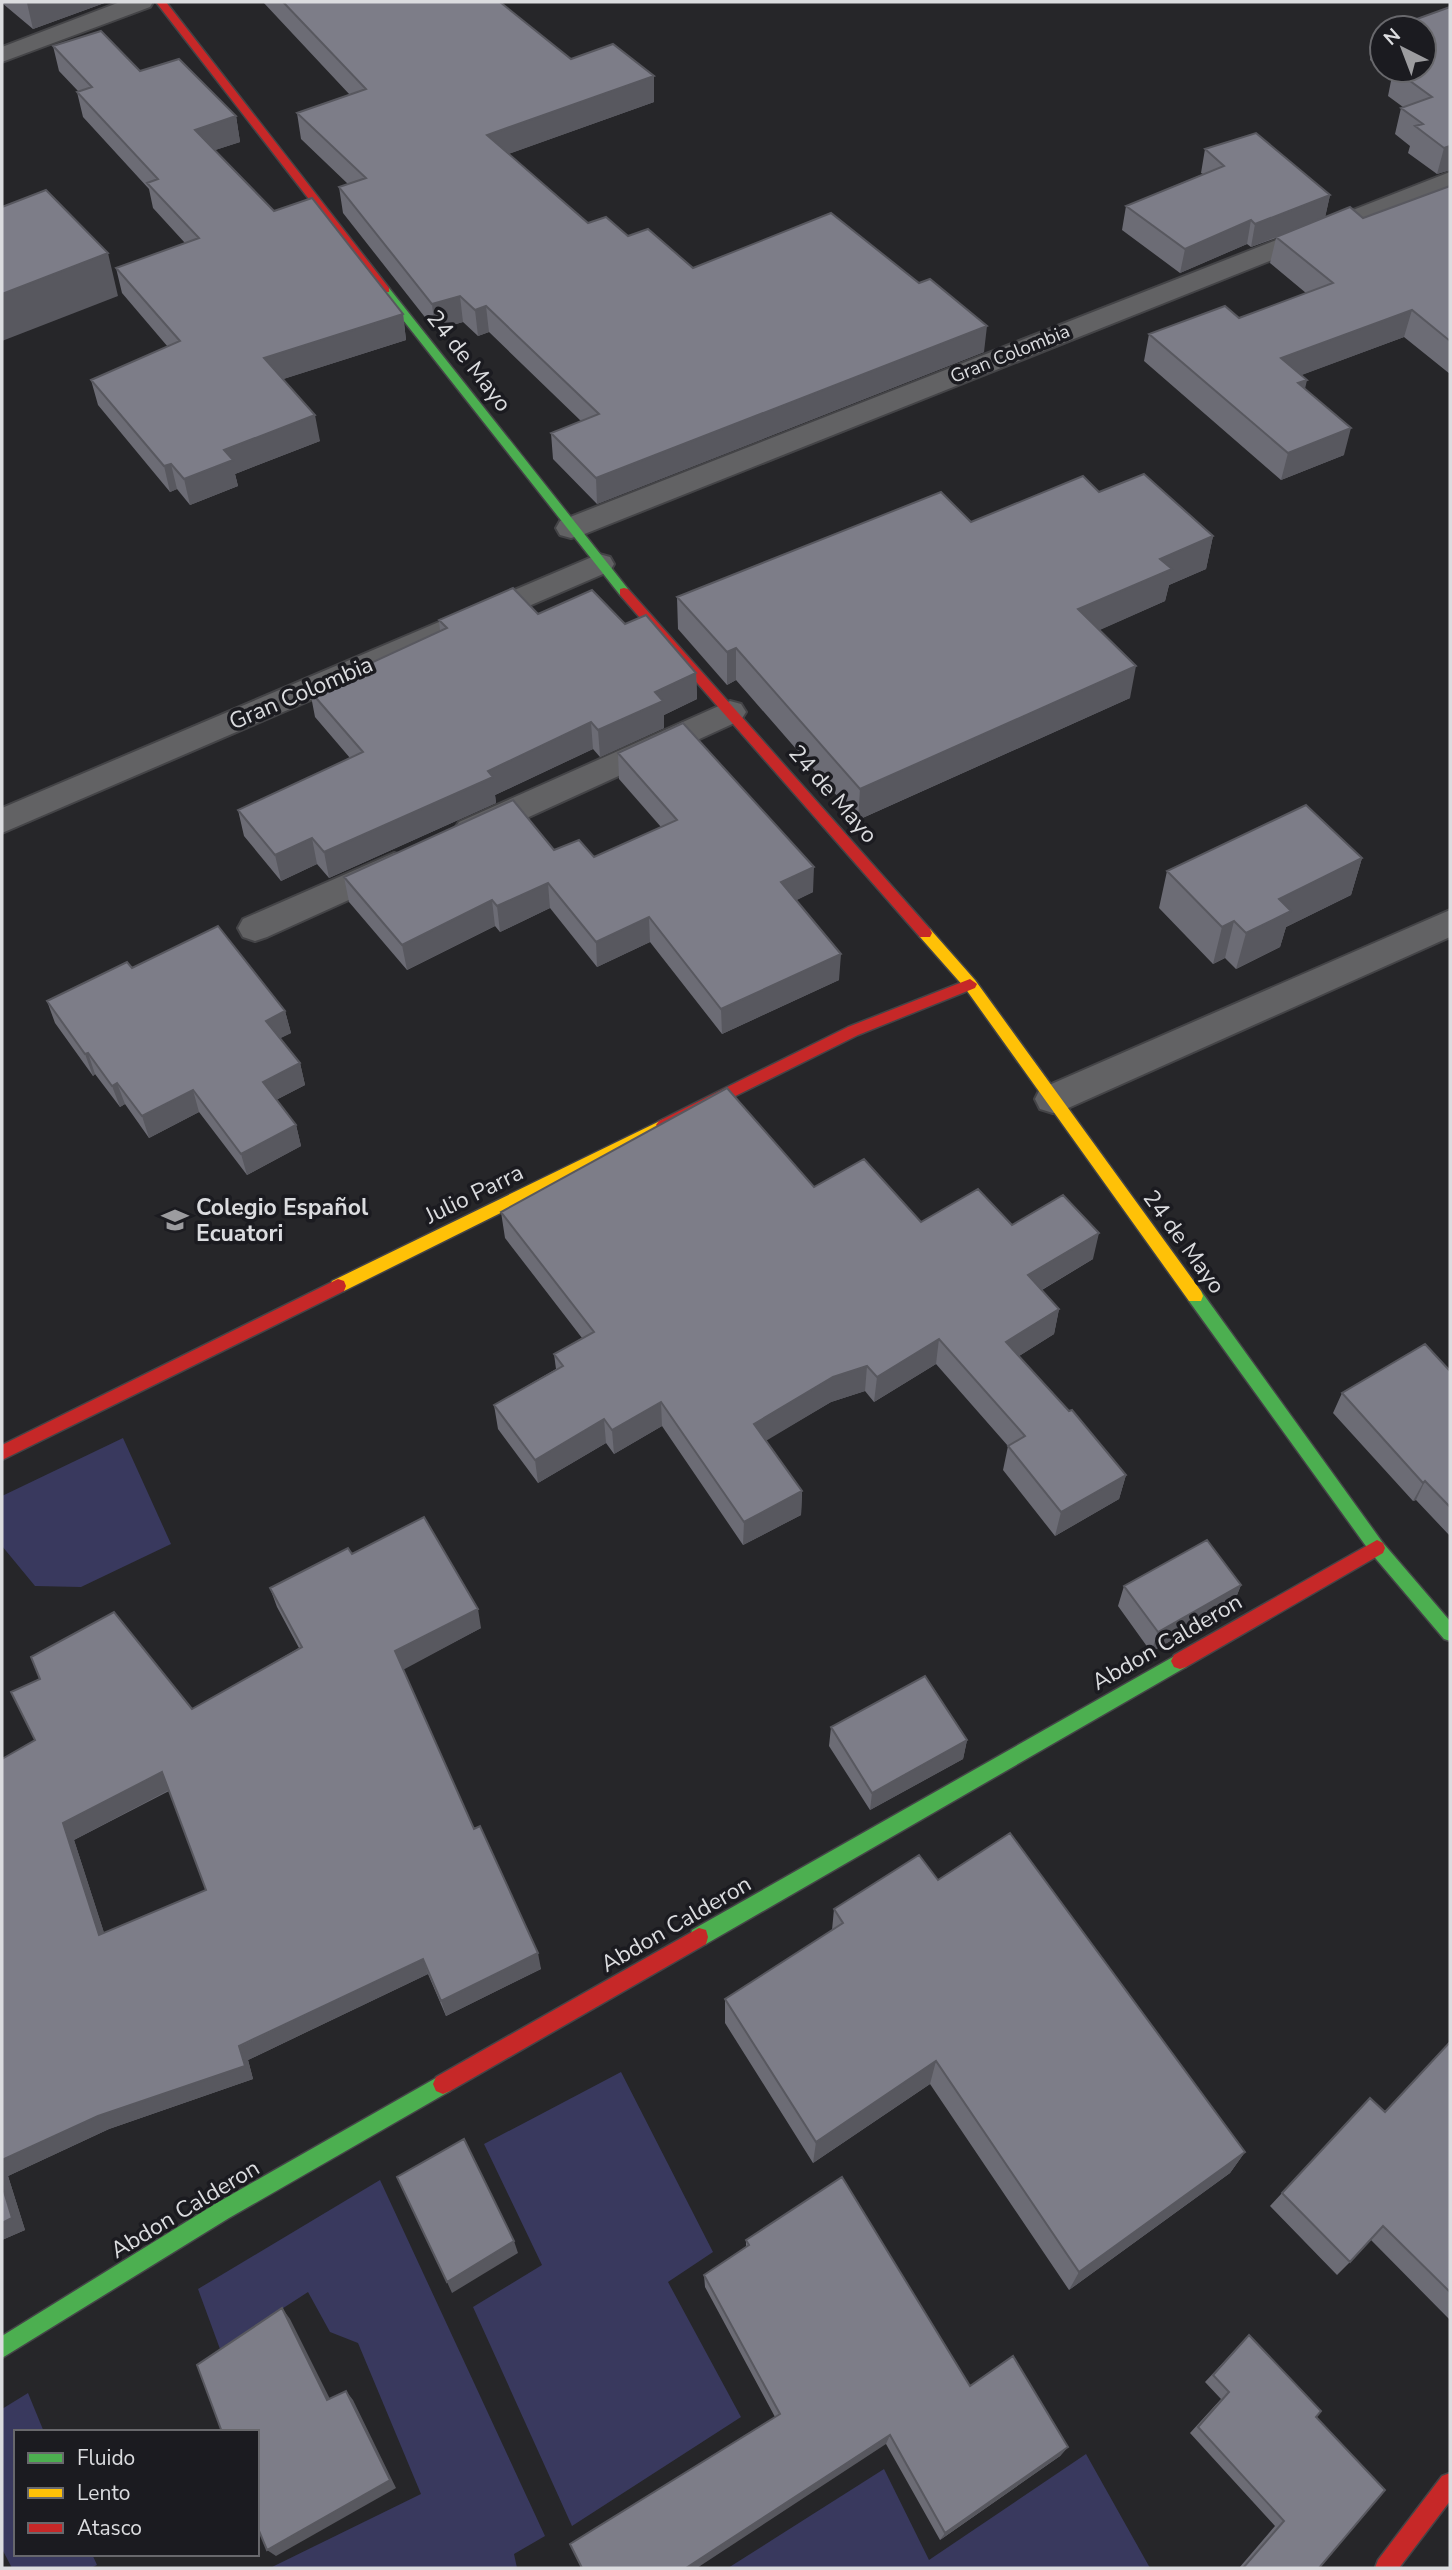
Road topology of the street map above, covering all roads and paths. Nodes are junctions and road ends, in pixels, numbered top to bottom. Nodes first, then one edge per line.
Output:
1 (141, 2) edge
2 (161, 2) edge
3 (2, 55) edge
4 (1450, 180) edge
5 (570, 528) junction
6 (599, 564) junction
7 (730, 712) junction
8 (2, 821) edge
9 (1450, 923) edge
10 (255, 928) dead end
11 (970, 984) junction
12 (1053, 1099) junction
13 (2, 1453) edge
14 (1377, 1548) junction
15 (1450, 1633) edge
16 (2, 2348) edge
17 (1450, 2484) edge
18 (1386, 2568) edge

1 - 3 street
2 - 5 street, 24 de Mayo
4 - 5 street, Gran Colombia
5 - 6 street, 24 de Mayo
6 - 7 street, 24 de Mayo
6 - 8 street, Gran Colombia
7 - 10 street
7 - 11 street, 24 de Mayo
9 - 12 street
11 - 12 street, 24 de Mayo
11 - 13 street, Julio Parra
12 - 14 street, 24 de Mayo
14 - 15 street, 24 de Mayo
14 - 16 street, Abdon Calderon
17 - 18 street

